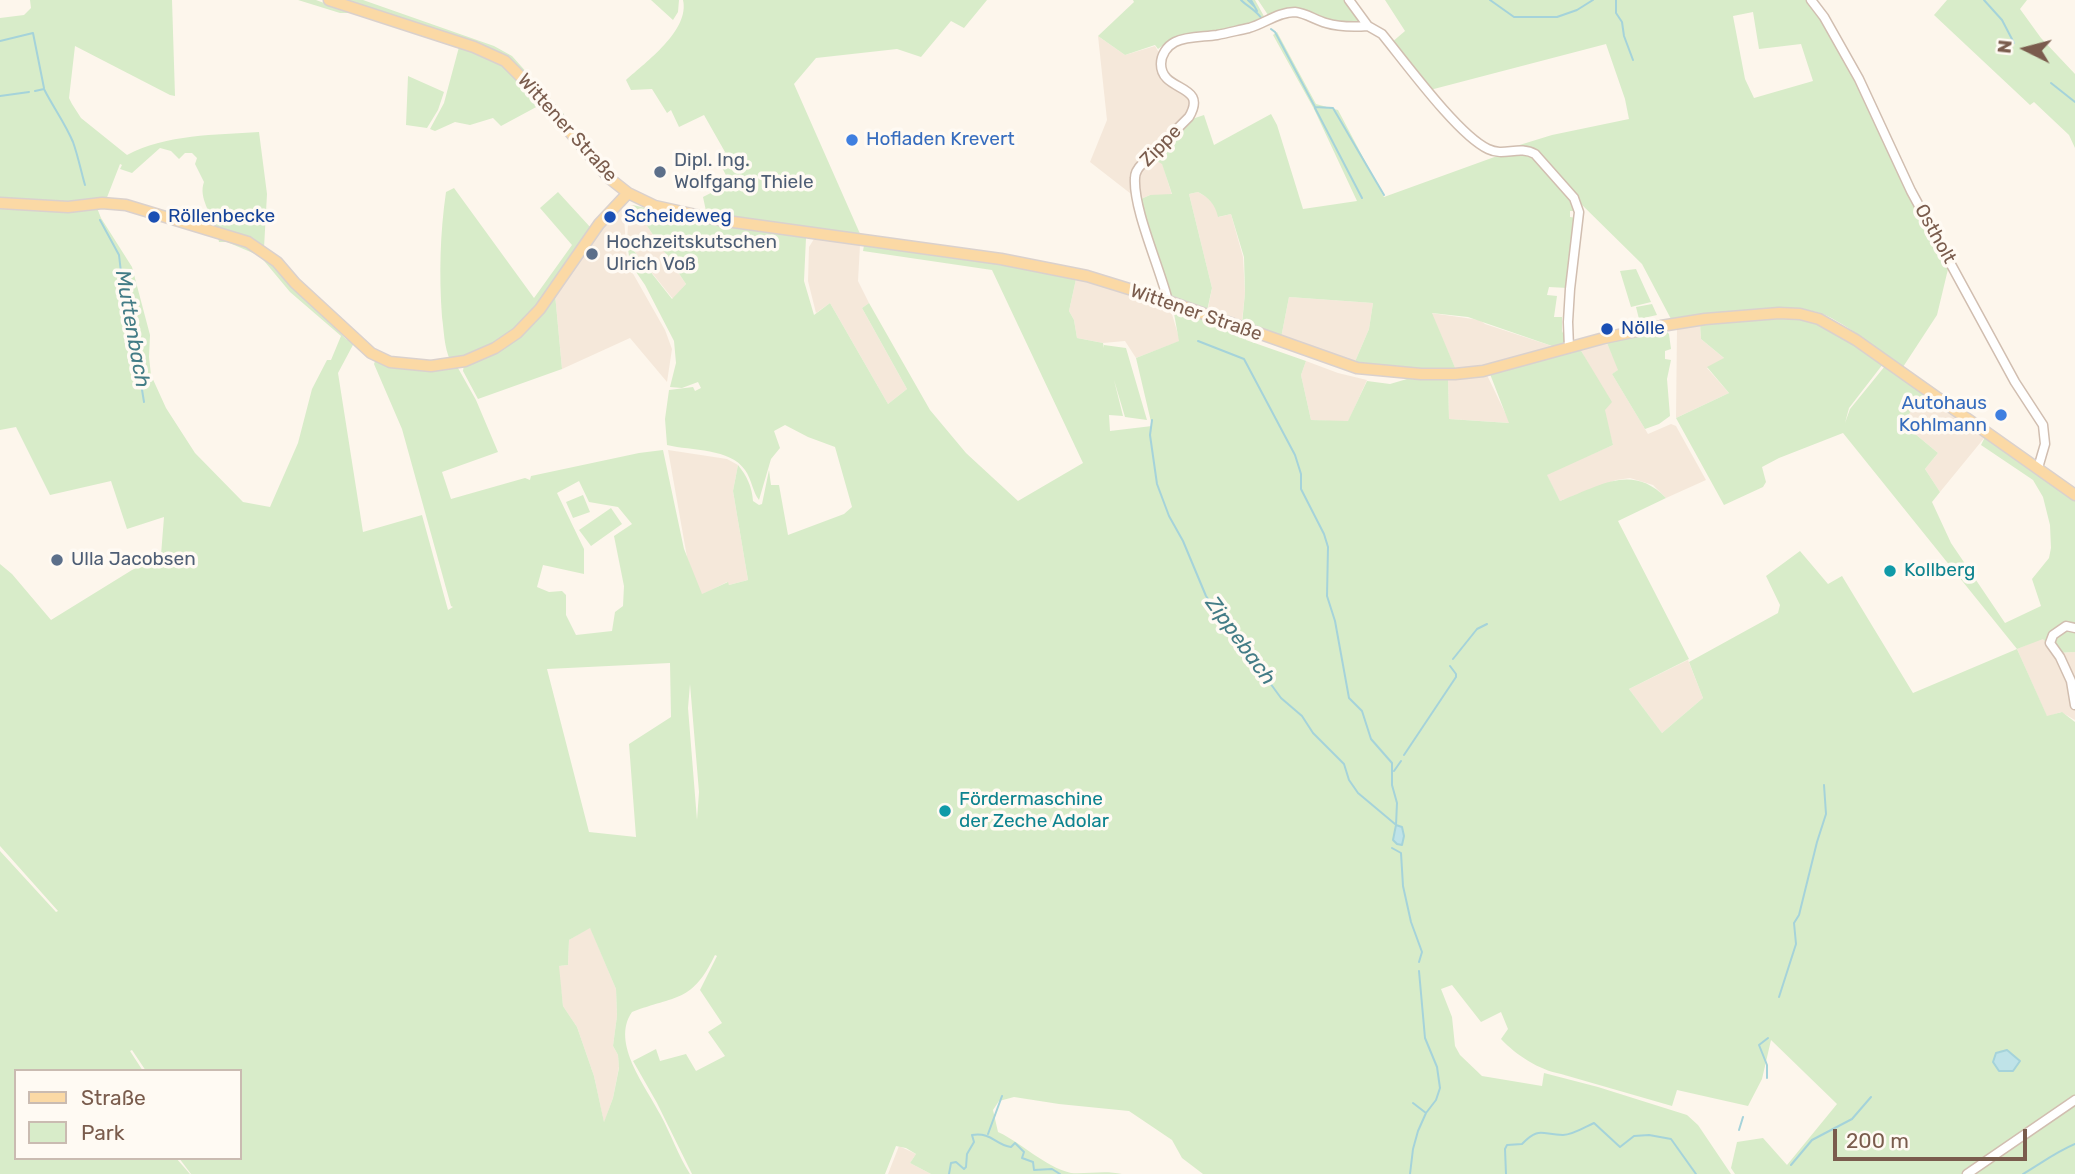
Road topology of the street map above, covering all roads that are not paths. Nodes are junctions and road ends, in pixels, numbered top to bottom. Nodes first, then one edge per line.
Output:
1 (329, 0) edge
2 (1349, 0) edge
3 (1811, 0) edge
4 (1368, 26) junction
5 (628, 193) junction
6 (0, 202) edge
7 (1168, 301) junction
8 (1569, 348) junction
9 (2038, 468) junction
10 (2075, 495) edge
11 (2075, 628) edge
12 (2075, 705) edge
13 (2075, 1100) edge
14 (1967, 1174) edge

1 - 5 main road, Wittener Straße
2 - 4 street
3 - 9 street, Ostholt
4 - 7 street, Zippe
4 - 8 street
5 - 6 main road
5 - 7 main road, Wittener Straße
7 - 8 main road, Wittener Straße
8 - 9 main road, Wittener Straße
9 - 10 main road, Wittener Straße
11 - 12 street
13 - 14 street

